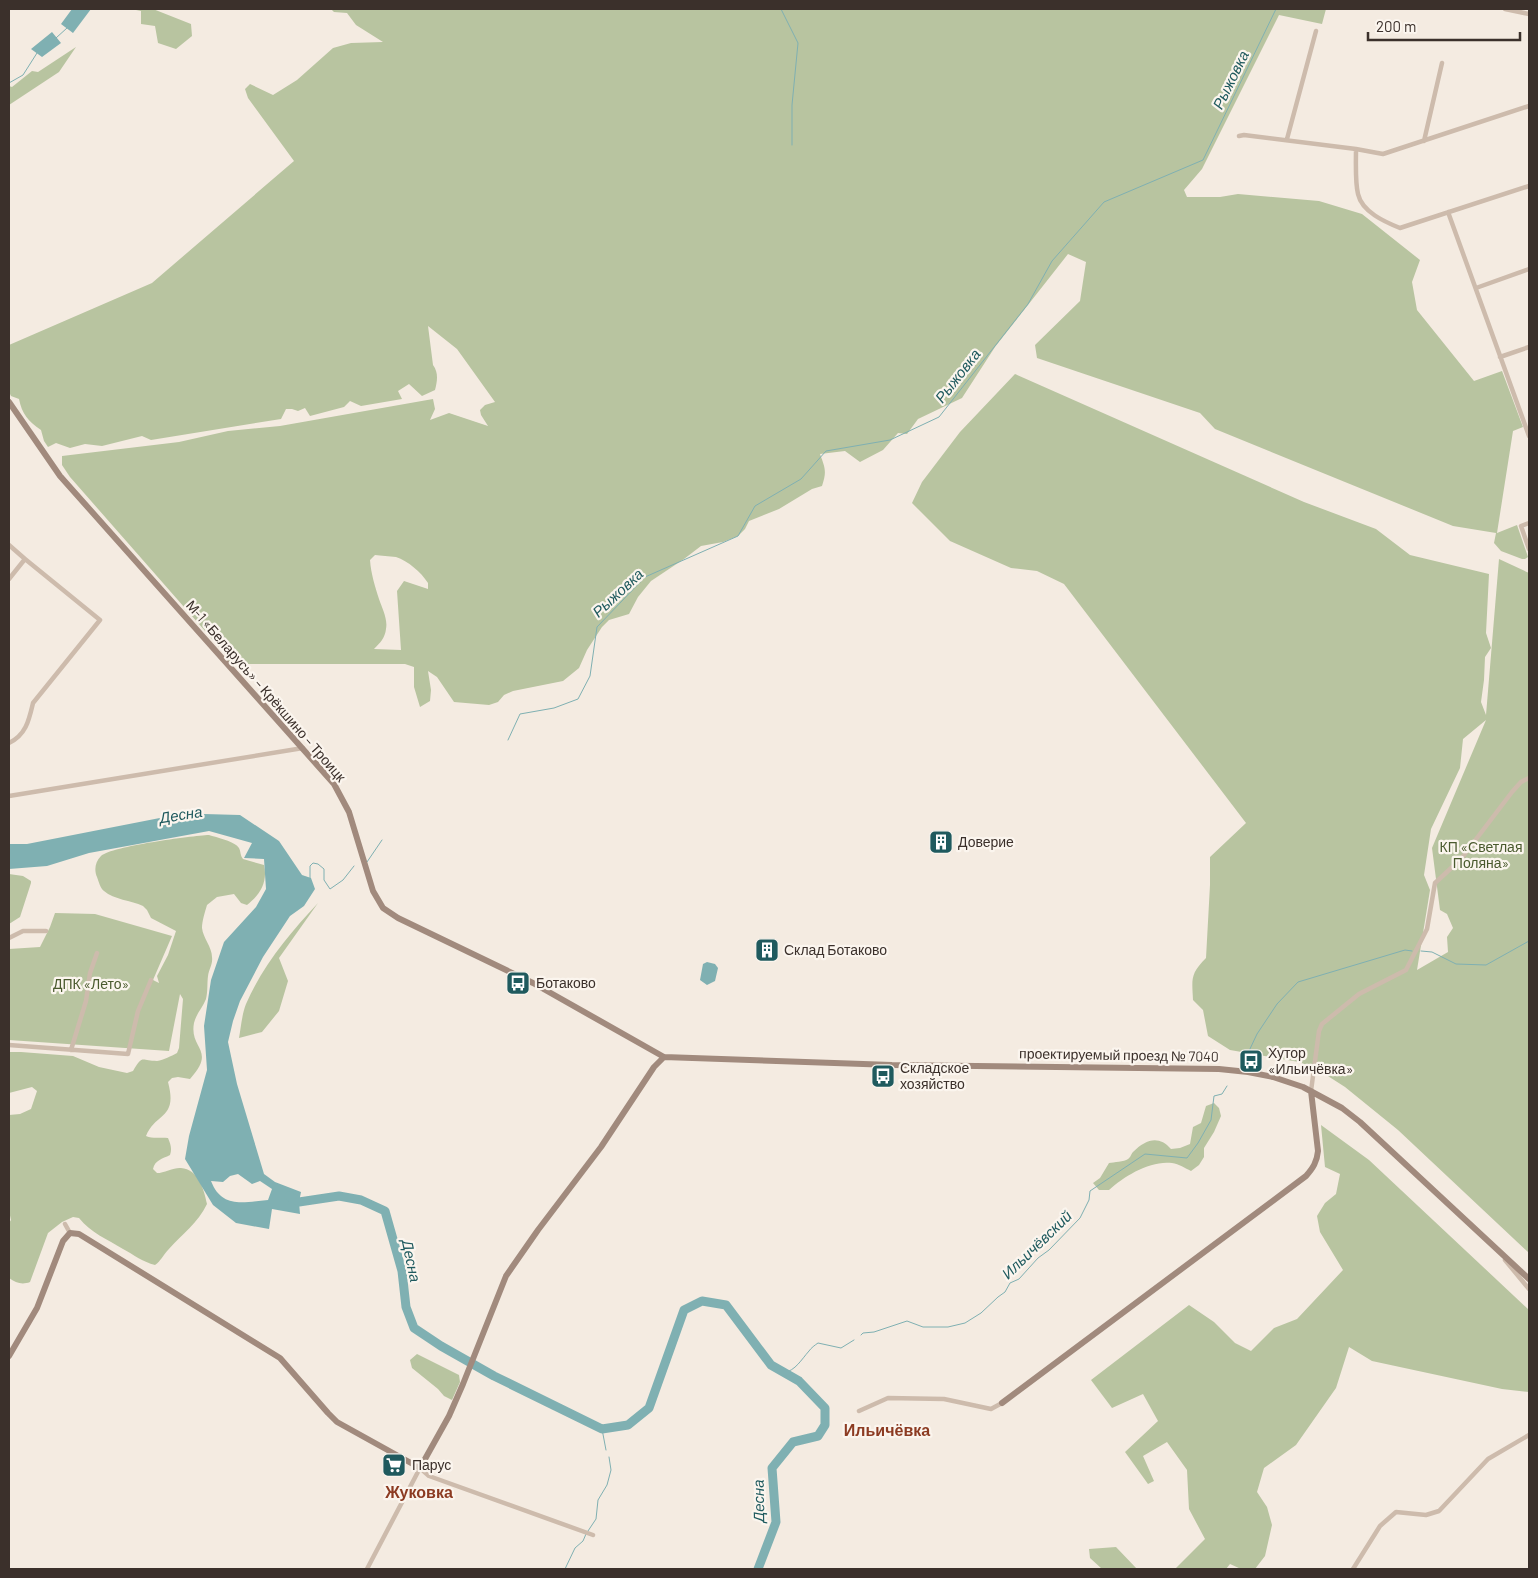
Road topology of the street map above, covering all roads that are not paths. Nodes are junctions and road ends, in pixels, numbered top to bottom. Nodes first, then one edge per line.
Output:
1 (1505, 9) edge
2 (1529, 14) edge
3 (1316, 32) dead end
4 (1442, 63) dead end
5 (1529, 106) edge
6 (1239, 136) dead end
7 (1287, 139) junction
8 (1424, 140) junction
9 (1356, 149) junction
10 (1529, 186) edge
11 (1448, 212) junction
12 (1529, 269) edge
13 (1476, 288) junction
14 (1529, 347) edge
15 (1500, 357) junction
16 (9, 402) edge
17 (1527, 425) edge
18 (1529, 436) edge
19 (1529, 523) edge
20 (9, 545) edge
21 (1529, 549) edge
22 (25, 559) junction
23 (9, 579) edge
24 (9, 743) edge
25 (303, 748) junction
26 (1529, 778) edge
27 (9, 796) edge
28 (46, 931) dead end
29 (9, 938) edge
30 (97, 953) dead end
31 (151, 980) dead end
32 (9, 1045) edge
33 (71, 1050) junction
34 (664, 1057) junction
35 (1311, 1091) junction
36 (65, 1224) dead end
37 (70, 1233) junction
38 (1498, 1251) junction
39 (1529, 1279) edge
40 (1529, 1288) edge
41 (9, 1356) edge
42 (1002, 1403) joint
43 (859, 1411) dead end
44 (1529, 1435) edge
45 (420, 1468) junction
46 (593, 1535) dead end
47 (367, 1569) edge
48 (1353, 1569) edge

1 - 2 street
3 - 7 street
4 - 8 street
5 - 8 street
6 - 7 street
7 - 9 street
8 - 9 street
9 - 11 street
10 - 11 street
11 - 13 street
12 - 13 street
13 - 15 street
14 - 15 street
15 - 17 street
16 - 25 main road, М-1 «Беларусь» – Крёкшино – Троицк
17 - 18 street
19 - 21 street
20 - 22 street
22 - 23 street
22 - 24 street
25 - 27 street
25 - 34 main road, М-1 «Беларусь» – Крёкшино – Троицк
26 - 35 street
28 - 29 street
30 - 33 street
31 - 33 street
32 - 33 street
34 - 35 main road, проектируемый проезд № 7040
34 - 45 main road
35 - 38 main road, проектируемый проезд № 7040
35 - 42 main road
36 - 37 street
37 - 41 main road
37 - 45 main road
38 - 39 main road, проектируемый проезд № 7040
38 - 40 street
42 - 43 street
44 - 48 street
45 - 46 street
45 - 47 street

